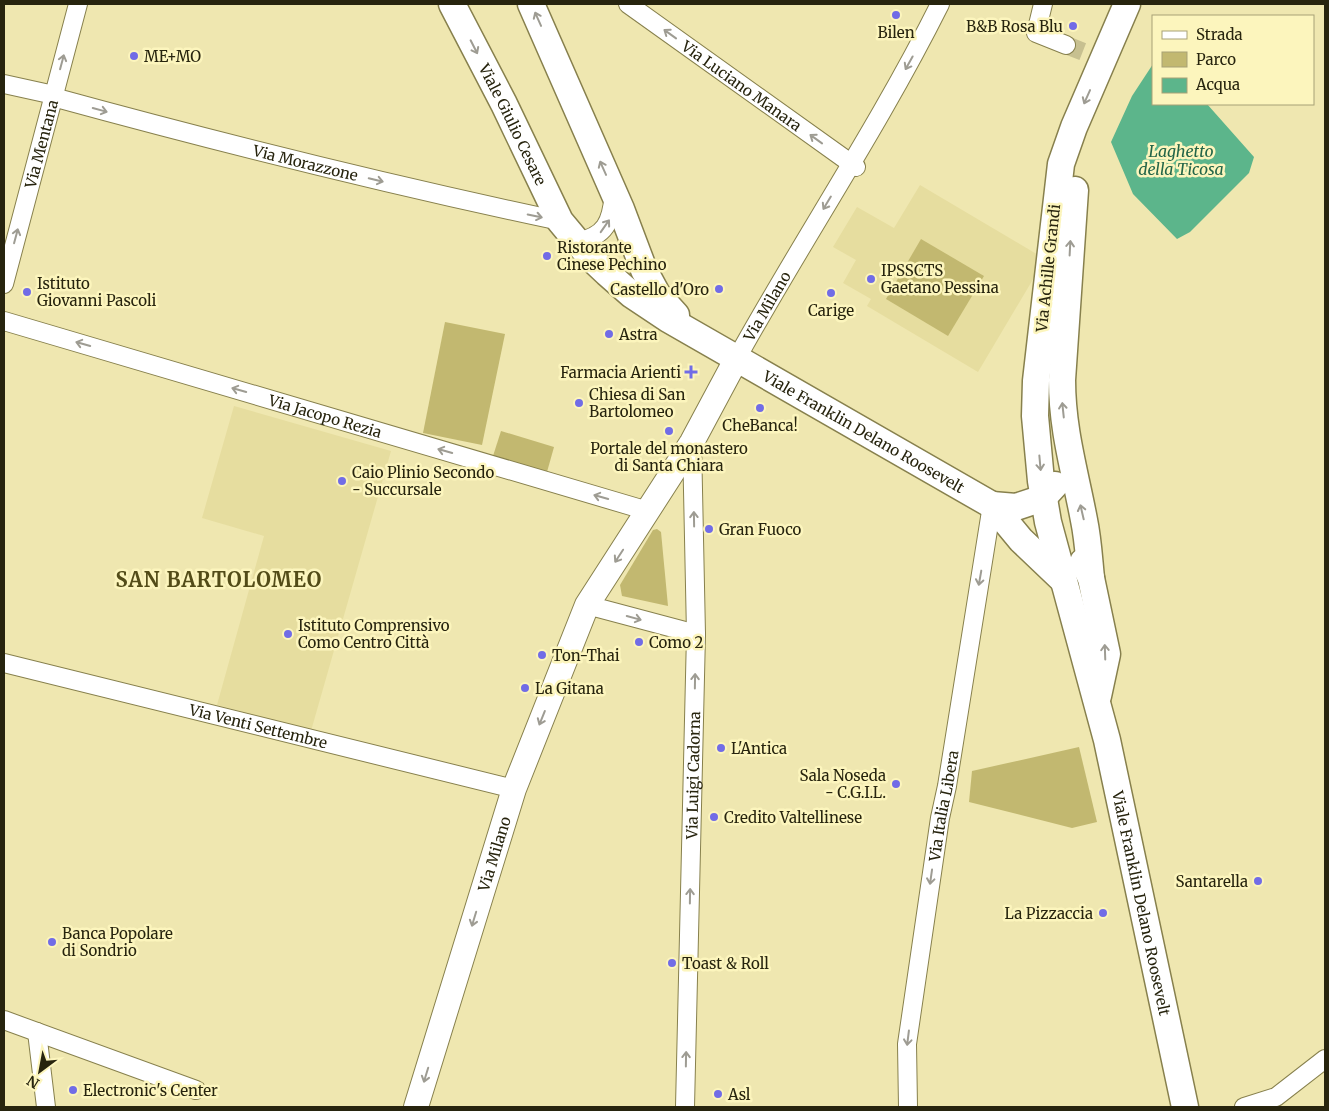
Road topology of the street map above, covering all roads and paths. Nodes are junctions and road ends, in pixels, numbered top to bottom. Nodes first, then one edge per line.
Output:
1 (78, 4) edge
2 (452, 4) edge
3 (531, 4) edge
4 (628, 4) edge
5 (940, 4) edge
6 (1043, 4) edge
7 (1127, 4) edge
8 (1147, 4) edge
9 (1066, 45) tunnel mouth
10 (4, 84) edge
11 (54, 96) junction
12 (853, 165) junction
13 (615, 194) junction
14 (560, 221) junction
15 (577, 242) junction
16 (4, 284) edge
17 (4, 321) edge
18 (692, 332) junction
19 (737, 358) junction
20 (692, 442) junction
21 (1070, 459) junction
22 (1043, 498) junction
23 (992, 505) junction
24 (648, 511) junction
25 (1092, 578) junction
26 (1063, 580) junction
27 (587, 605) junction
28 (696, 634) junction
29 (4, 664) edge
30 (1097, 699) junction
31 (514, 789) junction
32 (4, 1020) edge
33 (37, 1032) junction
34 (1325, 1059) edge
35 (196, 1090) dead end
36 (46, 1107) edge
37 (416, 1107) edge
38 (685, 1107) edge
39 (908, 1107) edge
40 (1185, 1107) edge
41 (1244, 1107) edge

11 -> 1 street, Via Mentana
2 -> 14 main road, Viale Giulio Cesare
13 -> 3 main road, Viale Giulio Cesare
12 -> 4 street, Via Luciano Manara
5 -> 12 street, Via Milano
6 - 9 street
7 -> 22 main road, Via Achille Grandi
21 -> 8 main road, Via Achille Grandi
10 - 11 street, Via Morazzone
11 -> 14 street, Via Morazzone
16 -> 11 street, Via Mentana
12 -> 19 street, Via Milano
15 -> 13 street
13 - 18 main road, Viale Giulio Cesare
14 - 15 main road, Viale Giulio Cesare
15 - 18 main road, Viale Giulio Cesare
24 -> 17 street, Via Jacopo Rezia
18 - 19 main road, Viale Giulio Cesare
19 - 20 street, Via Milano
19 - 23 main road, Viale Franklin Delano Roosevelt
20 - 24 street, Via Milano
28 -> 20 street, Via Luigi Cadorna
21 - 22 main road
25 -> 21 main road, Via Achille Grandi
22 - 23 main road, Viale Franklin Delano Roosevelt
22 - 25 main road, Viale Franklin Delano Roosevelt
22 - 26 main road, Viale Franklin Delano Roosevelt
23 - 26 main road, Viale Franklin Delano Roosevelt
23 -> 39 street, Via Italia Libera
24 -> 27 street, Via Milano
30 -> 25 main road, Viale Franklin Delano Roosevelt
26 - 30 main road, Viale Franklin Delano Roosevelt
27 -> 28 street
27 -> 31 street, Via Milano
38 -> 28 street, Via Luigi Cadorna
29 - 31 street, Via Venti Settembre
30 - 40 main road, Viale Franklin Delano Roosevelt
31 -> 37 street, Via Milano
32 - 33 street
33 - 35 street
33 - 36 street
34 - 41 street

